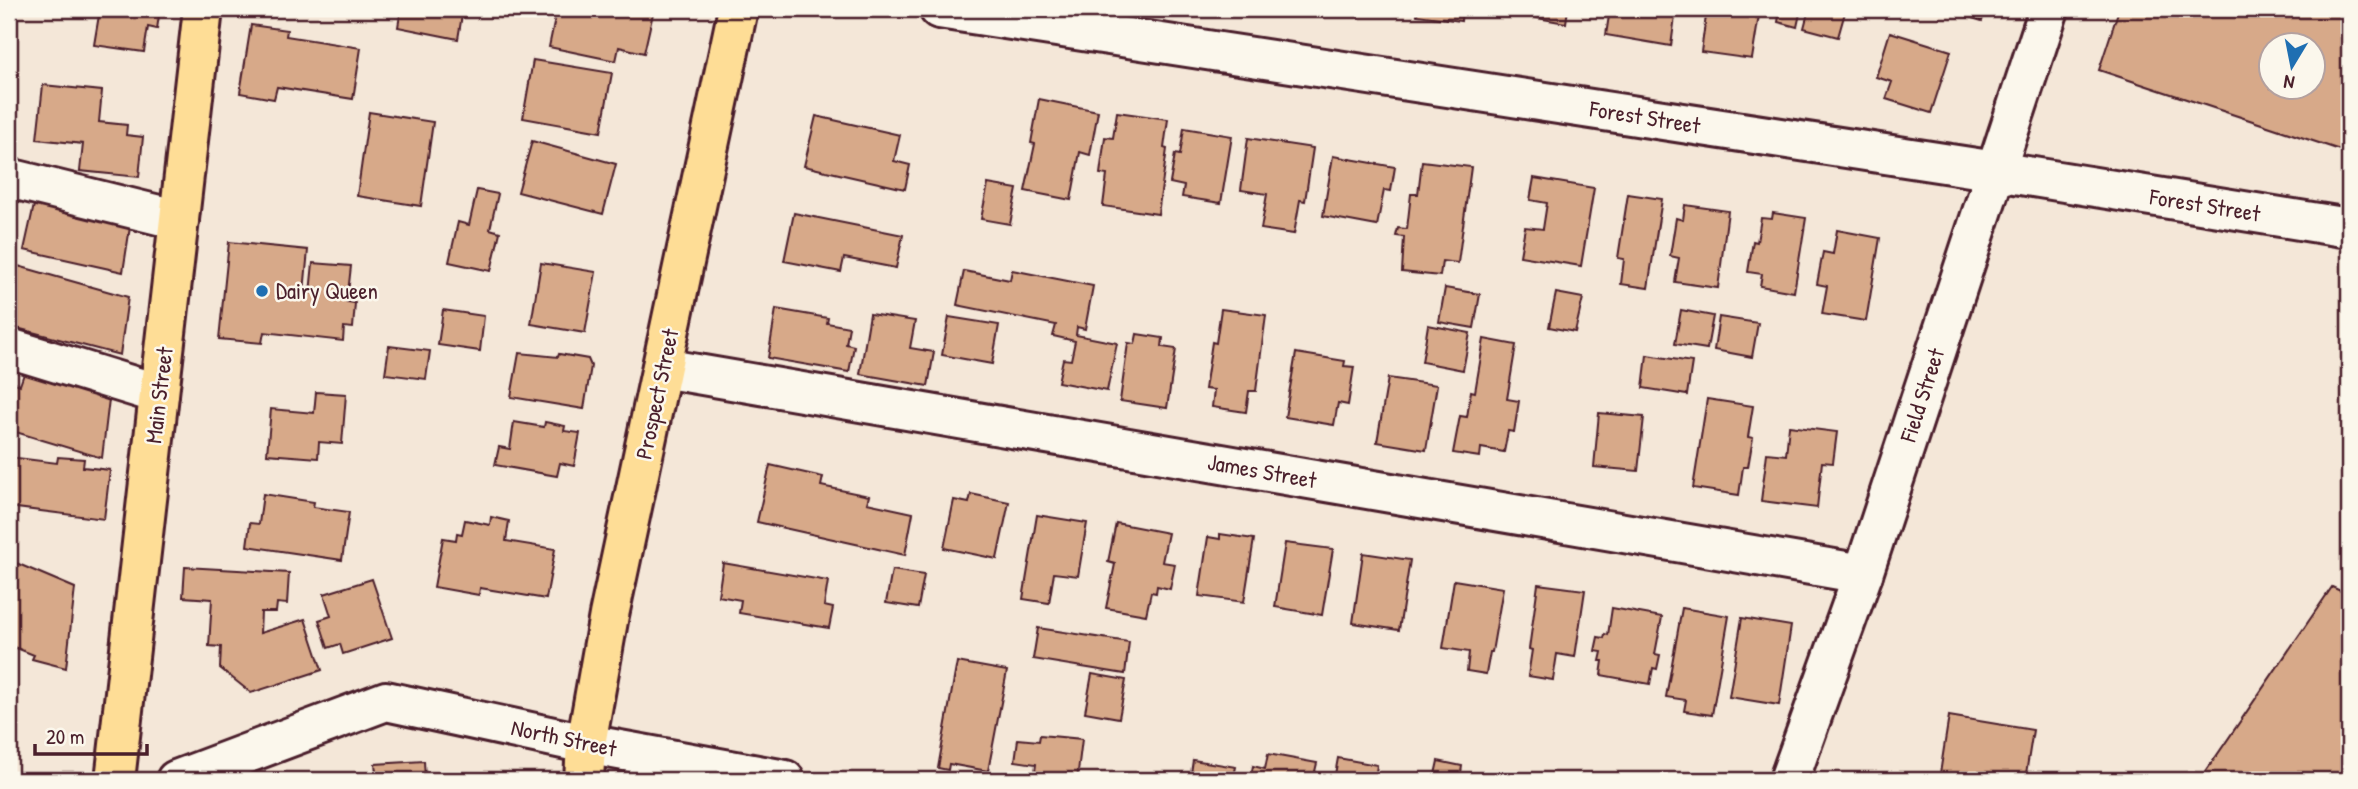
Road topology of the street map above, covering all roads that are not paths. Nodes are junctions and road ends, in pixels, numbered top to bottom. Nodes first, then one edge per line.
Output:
1 (203, 9) edge
2 (738, 9) edge
3 (940, 9) edge
4 (2049, 9) edge
5 (1996, 171) junction
6 (9, 178) edge
7 (179, 220) junction
8 (2349, 228) edge
9 (9, 348) edge
10 (662, 368) junction
11 (159, 394) junction
12 (1863, 574) junction
13 (585, 762) edge
14 (115, 780) edge
15 (176, 780) edge
16 (785, 780) edge
17 (1789, 780) edge

1 - 7 main road, Main Street
2 - 10 main road, Prospect Street
3 - 5 street, Forest Street
4 - 5 street, Field Street
5 - 8 street, Forest Street
5 - 12 street, Field Street
6 - 7 street
7 - 11 main road, Main Street
9 - 11 street
10 - 12 street, James Street
10 - 13 main road, Prospect Street
11 - 14 main road, Main Street
12 - 17 street, Field Street
13 - 15 street, North Street
13 - 16 street, North Street

